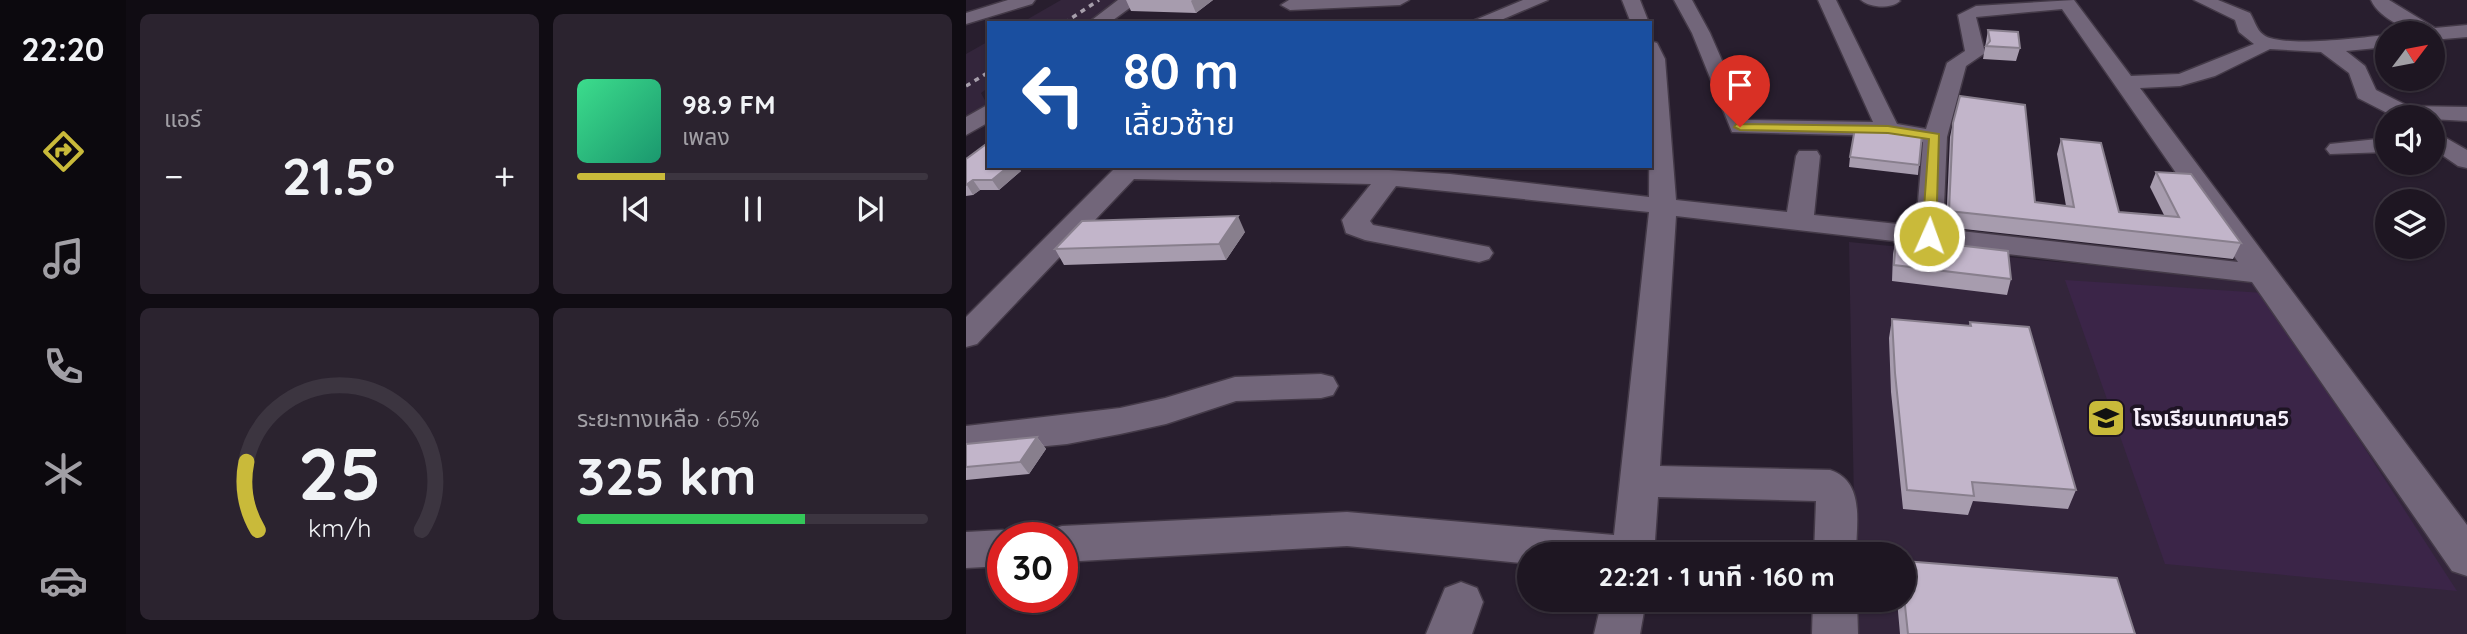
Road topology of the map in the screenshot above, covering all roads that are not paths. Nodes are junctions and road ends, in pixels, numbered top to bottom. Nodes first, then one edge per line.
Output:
1 (1026, 0) edge
2 (1174, 0) edge
3 (1401, 0) edge
4 (1538, 0) edge
5 (1544, 0) edge
6 (1631, 0) edge
7 (1683, 0) edge
8 (1828, 0) edge
9 (1870, 0) edge
10 (2203, 0) edge
11 (2379, 0) edge
12 (1127, 1) edge
13 (1891, 1) edge
14 (2066, 2) edge
15 (1289, 6) edge
16 (966, 19) edge
17 (1100, 21) edge
18 (1482, 21) edge
19 (1639, 21) edge
20 (2408, 21) edge
21 (2467, 31) edge
22 (1702, 33) junction
23 (2445, 33) edge
24 (1660, 39) edge
25 (2375, 42) edge
26 (2264, 43) junction
27 (2325, 47) junction
28 (2124, 83) junction
29 (2389, 105) edge
30 (987, 112) edge
31 (2445, 114) edge
32 (2467, 114) edge
33 (966, 128) edge
34 (1888, 129) junction
35 (1935, 137) junction
36 (2375, 146) edge
37 (2445, 146) edge
38 (2338, 149) dead end
39 (1808, 156) dead end
40 (2467, 161) edge
41 (1541, 168) edge
42 (1129, 169) edge
43 (1350, 171) edge
44 (1453, 174) edge
45 (1389, 178) junction
46 (1532, 192) junction
47 (1663, 207) junction
48 (1798, 223) junction
49 (1929, 236) junction
50 (1479, 253) dead end
51 (2262, 274) junction
52 (966, 336) edge
53 (1321, 386) dead end
54 (966, 440) edge
55 (1639, 481) junction
56 (1632, 542) edge
57 (1835, 542) edge
58 (1078, 543) edge
59 (1517, 545) edge
60 (987, 549) edge
61 (966, 550) edge
62 (2467, 558) edge
63 (1622, 612) edge
64 (1835, 612) edge
65 (1617, 634) edge
66 (1835, 634) edge

1 - 16 street
2 - 12 street
3 - 15 street
4 - 5 street
4 - 18 street
6 - 19 street
7 - 22 street
8 - 34 street
9 - 13 street
10 - 26 street
11 - 20 street
12 - 17 street
14 - 28 street
14 - 35 street
21 - 23 street
22 - 24 street
22 - 34 street
24 - 47 street
25 - 27 street
26 - 27 street
26 - 28 street
27 - 29 street
28 - 51 street
30 - 33 street
31 - 32 street
34 - 35 street
35 - 49 street
36 - 38 street
37 - 40 street
39 - 48 street
41 - 46 street
42 - 43 street
42 - 52 street
43 - 45 street
44 - 45 street
44 - 46 street
45 - 50 street
46 - 47 street
47 - 48 street
47 - 55 street
48 - 49 street
49 - 51 street
51 - 62 street
53 - 54 street
55 - 56 street
55 - 57 street
58 - 59 street
60 - 61 street
63 - 65 street
64 - 66 street

